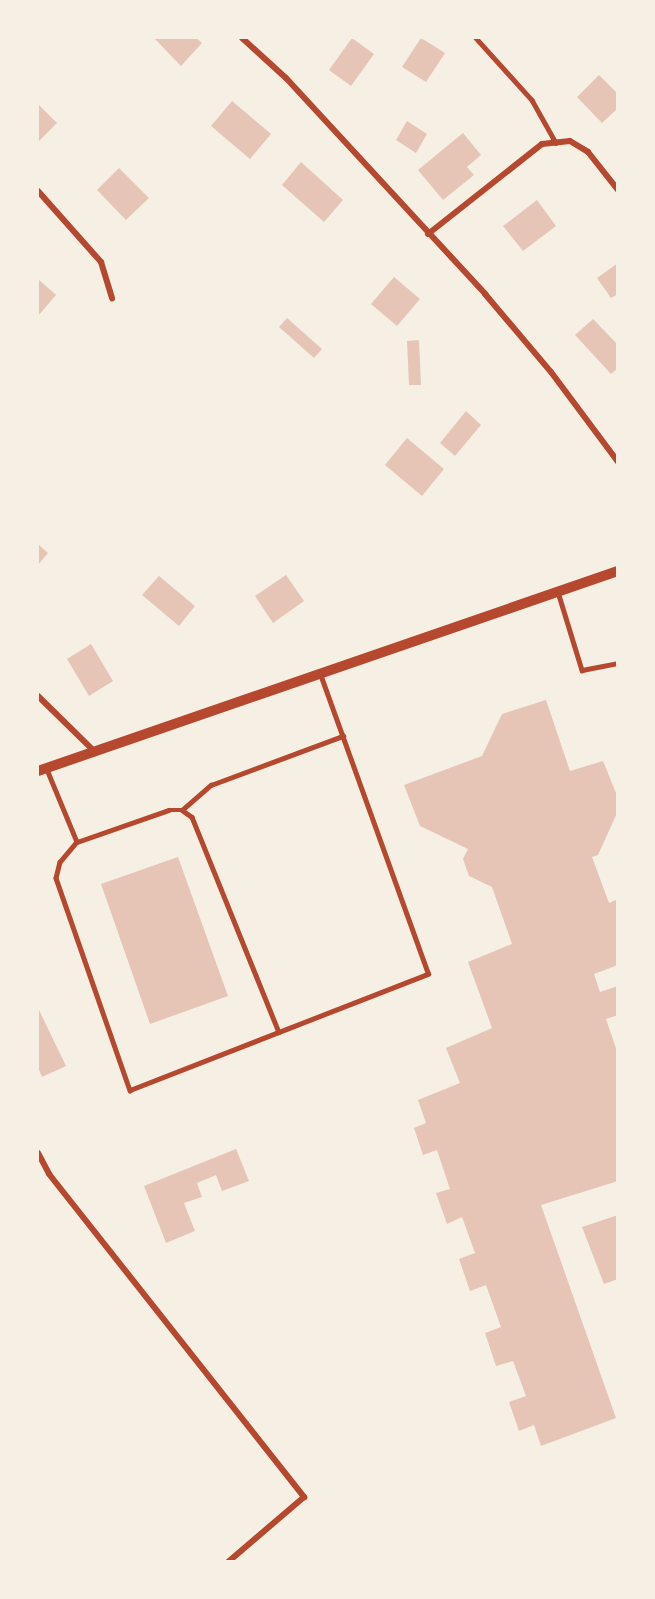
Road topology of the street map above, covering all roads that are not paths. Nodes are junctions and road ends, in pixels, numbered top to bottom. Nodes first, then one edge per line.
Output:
1 (242, 38) edge
2 (476, 38) edge
3 (556, 143) junction
4 (618, 190) edge
5 (38, 191) edge
6 (428, 234) junction
7 (112, 298) dead end
8 (618, 462) edge
9 (618, 571) edge
10 (558, 591) junction
11 (618, 663) edge
12 (320, 673) junction
13 (38, 696) edge
14 (343, 736) junction
15 (94, 750) junction
16 (42, 769) edge
17 (182, 810) junction
18 (77, 842) junction
19 (279, 1032) junction
20 (38, 1154) edge
21 (228, 1562) edge

1 - 6 street
2 - 3 lane
3 - 4 street
3 - 6 street
5 - 7 street
6 - 8 street
9 - 10 street
10 - 11 lane
10 - 12 street
12 - 14 lane
12 - 15 street
13 - 15 street
14 - 17 lane
14 - 19 lane
15 - 16 street
16 - 18 lane
17 - 18 lane
17 - 19 lane
18 - 19 lane
20 - 21 street

